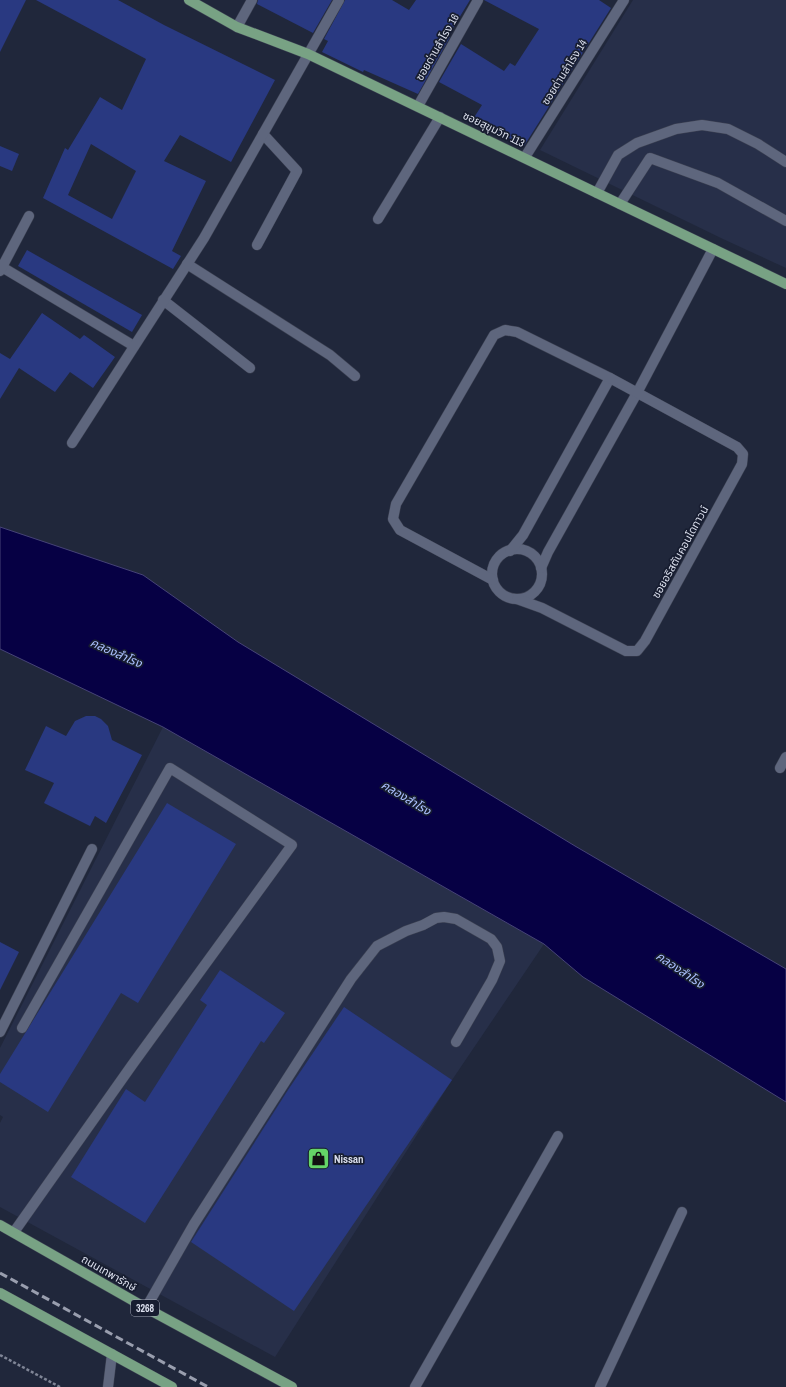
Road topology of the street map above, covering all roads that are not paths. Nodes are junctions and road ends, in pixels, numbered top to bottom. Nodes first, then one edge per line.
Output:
1 (189, 0) edge
2 (252, 0) edge
3 (339, 0) edge
4 (478, 0) edge
5 (624, 0) edge
6 (237, 27) junction
7 (308, 54) junction
8 (418, 106) junction
9 (440, 117) junction
10 (262, 134) junction
11 (525, 157) junction
12 (786, 162) edge
13 (597, 193) junction
14 (620, 204) junction
15 (29, 216) dead end
16 (378, 219) dead end
17 (786, 221) edge
18 (257, 245) dead end
19 (713, 249) junction
20 (187, 264) junction
21 (1, 269) edge
22 (786, 284) edge
23 (164, 300) junction
24 (134, 346) junction
25 (250, 368) dead end
26 (355, 376) dead end
27 (610, 378) junction
28 (637, 393) junction
29 (72, 443) dead end
30 (510, 551) junction
31 (541, 568) junction
32 (493, 580) junction
33 (517, 599) junction
34 (786, 757) edge
35 (780, 768) dead end
36 (92, 849) dead end
37 (22, 1028) dead end
38 (0, 1032) edge
39 (456, 1042) dead end
40 (558, 1136) dead end
41 (682, 1212) dead end
42 (0, 1225) edge
43 (14, 1232) junction
44 (0, 1294) edge
45 (146, 1308) junction
46 (112, 1354) junction
47 (108, 1387) edge
48 (172, 1387) edge
49 (292, 1387) edge
50 (415, 1387) edge
51 (600, 1387) edge

1 - 6 main road, ซอยสุขุมวิท 113
2 - 6 street
3 - 7 street
4 - 8 street, ซอยด่านสำโรง 16
5 - 11 street, ซอยด่านสำโรง 14
6 - 7 main road, ซอยสุขุมวิท 113
7 - 8 main road, ซอยสุขุมวิท 113
7 - 10 street
8 - 9 main road, ซอยสุขุมวิท 113
9 - 11 main road, ซอยสุขุมวิท 113
9 - 16 street
10 - 18 street
10 - 20 street
11 - 13 main road, ซอยสุขุมวิท 113
12 - 13 street
13 - 14 main road, ซอยสุขุมวิท 113
14 - 17 street
14 - 19 main road, ซอยสุขุมวิท 113
15 - 21 street
19 - 22 main road, ซอยสุขุมวิท 113
19 - 28 street
20 - 23 street
20 - 26 street
21 - 24 street
23 - 24 street
23 - 25 street
24 - 29 street
27 - 28 street, ซอยอริสตันคอนโดทาวน์
27 - 30 street
27 - 32 street, ซอยอริสตันคอนโดทาวน์
28 - 31 street
28 - 33 street, ซอยอริสตันคอนโดทาวน์
30 - 31 street
30 - 32 street
31 - 33 street
32 - 33 street, ซอยอริสตันคอนโดทาวน์
34 - 35 street
36 - 38 street
37 - 43 street
39 - 45 street
40 - 50 street
41 - 51 street
42 - 43 main road, ถนนเทพารักษ์ / 3268
43 - 45 main road, ถนนเทพารักษ์ / 3268
44 - 46 main road
45 - 49 main road, ถนนเทพารักษ์ / 3268
46 - 47 street
46 - 48 main road

